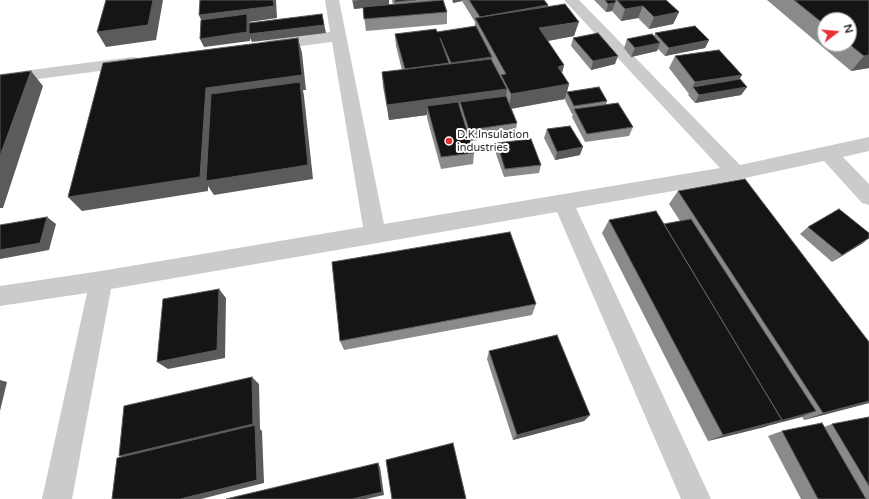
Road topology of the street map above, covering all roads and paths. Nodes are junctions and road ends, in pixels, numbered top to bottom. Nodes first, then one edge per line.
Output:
1 (332, 0) edge
2 (571, 0) edge
3 (339, 36) junction
4 (252, 47) edge
5 (150, 60) edge
6 (0, 79) edge
7 (869, 144) edge
8 (829, 154) junction
9 (736, 173) junction
10 (869, 197) edge
11 (563, 202) junction
12 (375, 234) junction
13 (101, 281) junction
14 (0, 296) edge
15 (57, 499) edge
16 (696, 499) edge

1 - 3 street
2 - 9 street
3 - 4 street
3 - 12 street
5 - 6 street
7 - 8 street
8 - 9 street
8 - 10 street
9 - 11 street
11 - 12 street
11 - 16 street
12 - 13 street
13 - 14 street
13 - 15 street

